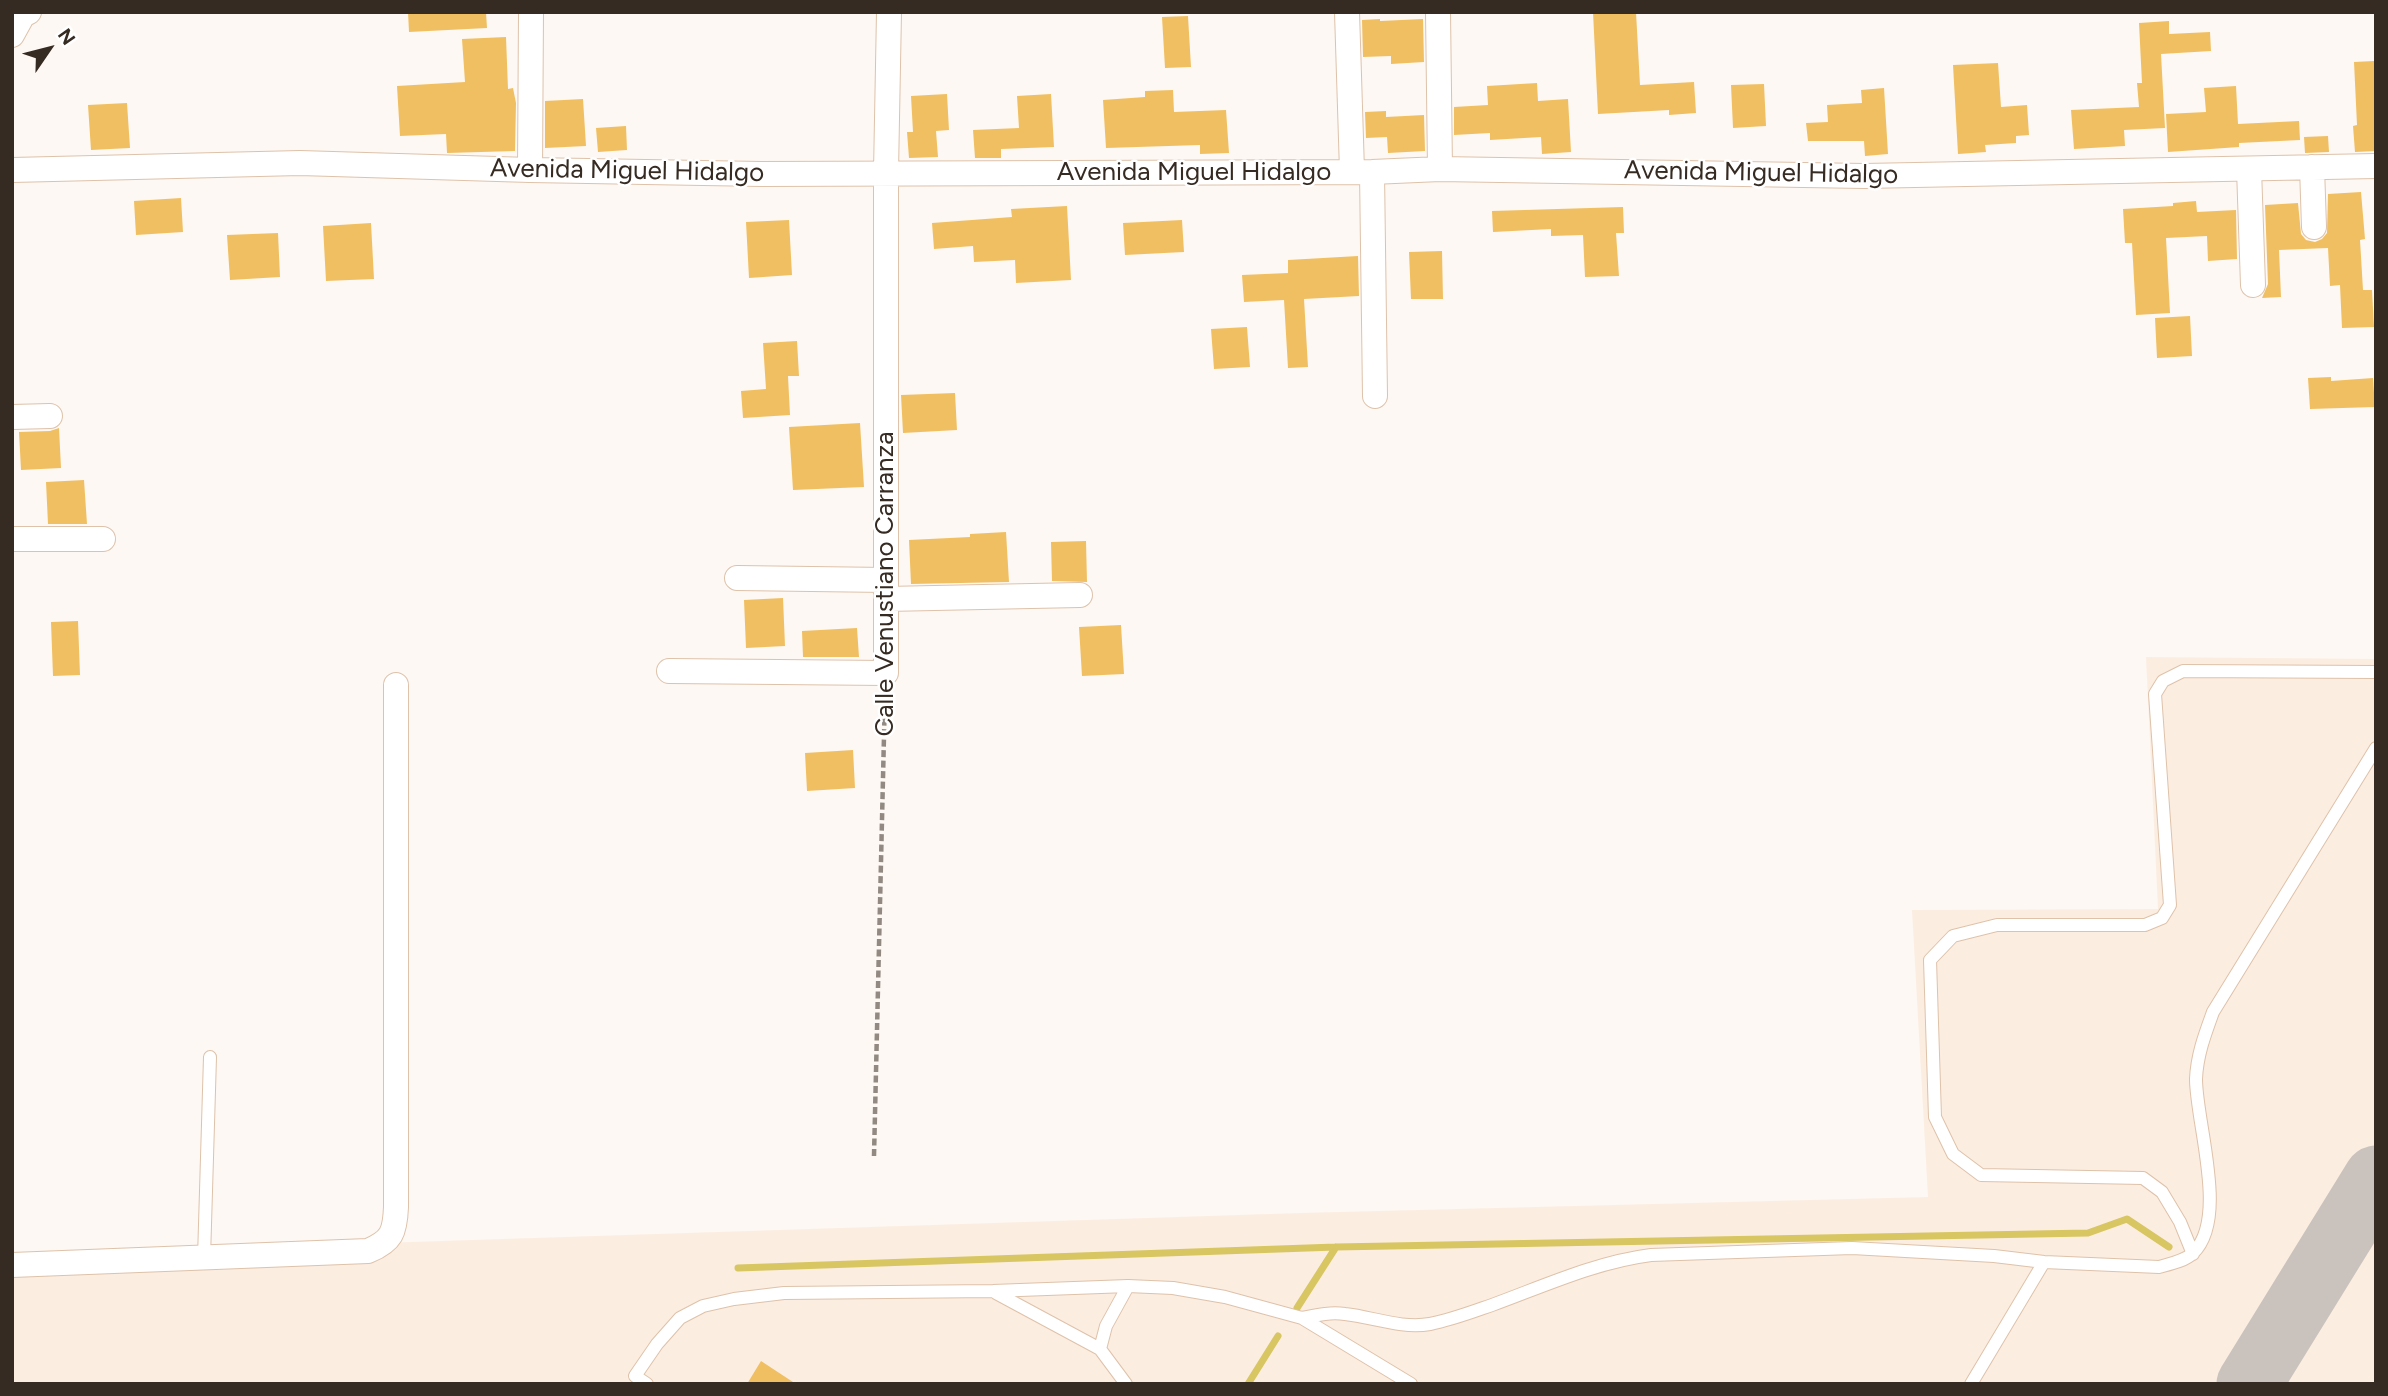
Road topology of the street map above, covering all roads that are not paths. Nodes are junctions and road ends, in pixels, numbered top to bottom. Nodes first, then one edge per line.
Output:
1 (29, 12) edge
2 (531, 12) edge
3 (889, 12) edge
4 (1347, 12) edge
5 (1438, 12) edge
6 (12, 35) edge
7 (2376, 166) edge
8 (2312, 167) junction
9 (1440, 169) junction
10 (2249, 169) junction
11 (12, 170) edge
12 (530, 170) junction
13 (887, 172) junction
14 (1362, 172) junction
15 (2314, 227) dead end
16 (2253, 285) dead end
17 (1375, 396) dead end
18 (50, 416) dead end
19 (12, 417) edge
20 (12, 539) edge
21 (103, 539) dead end
22 (737, 578) dead end
23 (886, 590) junction
24 (1080, 595) dead end
25 (669, 671) dead end
26 (2376, 672) edge
27 (396, 685) dead end
28 (2376, 747) edge
29 (210, 1057) dead end
30 (2193, 1254) junction
31 (204, 1258) junction
32 (2044, 1262) junction
33 (12, 1265) edge
34 (1128, 1286) junction
35 (993, 1291) junction
36 (1302, 1318) junction
37 (1100, 1349) junction
38 (633, 1380) edge
39 (647, 1384) edge
40 (1126, 1384) edge
41 (1411, 1384) edge
42 (1971, 1384) edge

1 - 6 street
2 - 12 street
3 - 13 street, Calle Venustiano Carranza
4 - 14 street
5 - 9 street
7 - 8 street, Avenida Miguel Hidalgo
8 - 10 street, Avenida Miguel Hidalgo
8 - 15 street
9 - 10 street, Avenida Miguel Hidalgo
9 - 14 street, Avenida Miguel Hidalgo
10 - 16 street
11 - 12 street, Avenida Miguel Hidalgo
12 - 13 street, Avenida Miguel Hidalgo
13 - 14 street, Avenida Miguel Hidalgo
13 - 23 street, Calle Venustiano Carranza
14 - 17 street
18 - 19 street
20 - 21 street
22 - 23 street
23 - 24 street
23 - 25 street, Calle Venustiano Carranza
26 - 30 lane
27 - 31 street
28 - 30 lane
29 - 31 lane
30 - 32 lane
31 - 33 street
32 - 36 lane
32 - 42 lane
34 - 35 lane
34 - 36 lane
34 - 37 lane
35 - 37 lane
35 - 38 lane
36 - 41 lane
37 - 40 lane
38 - 39 lane

